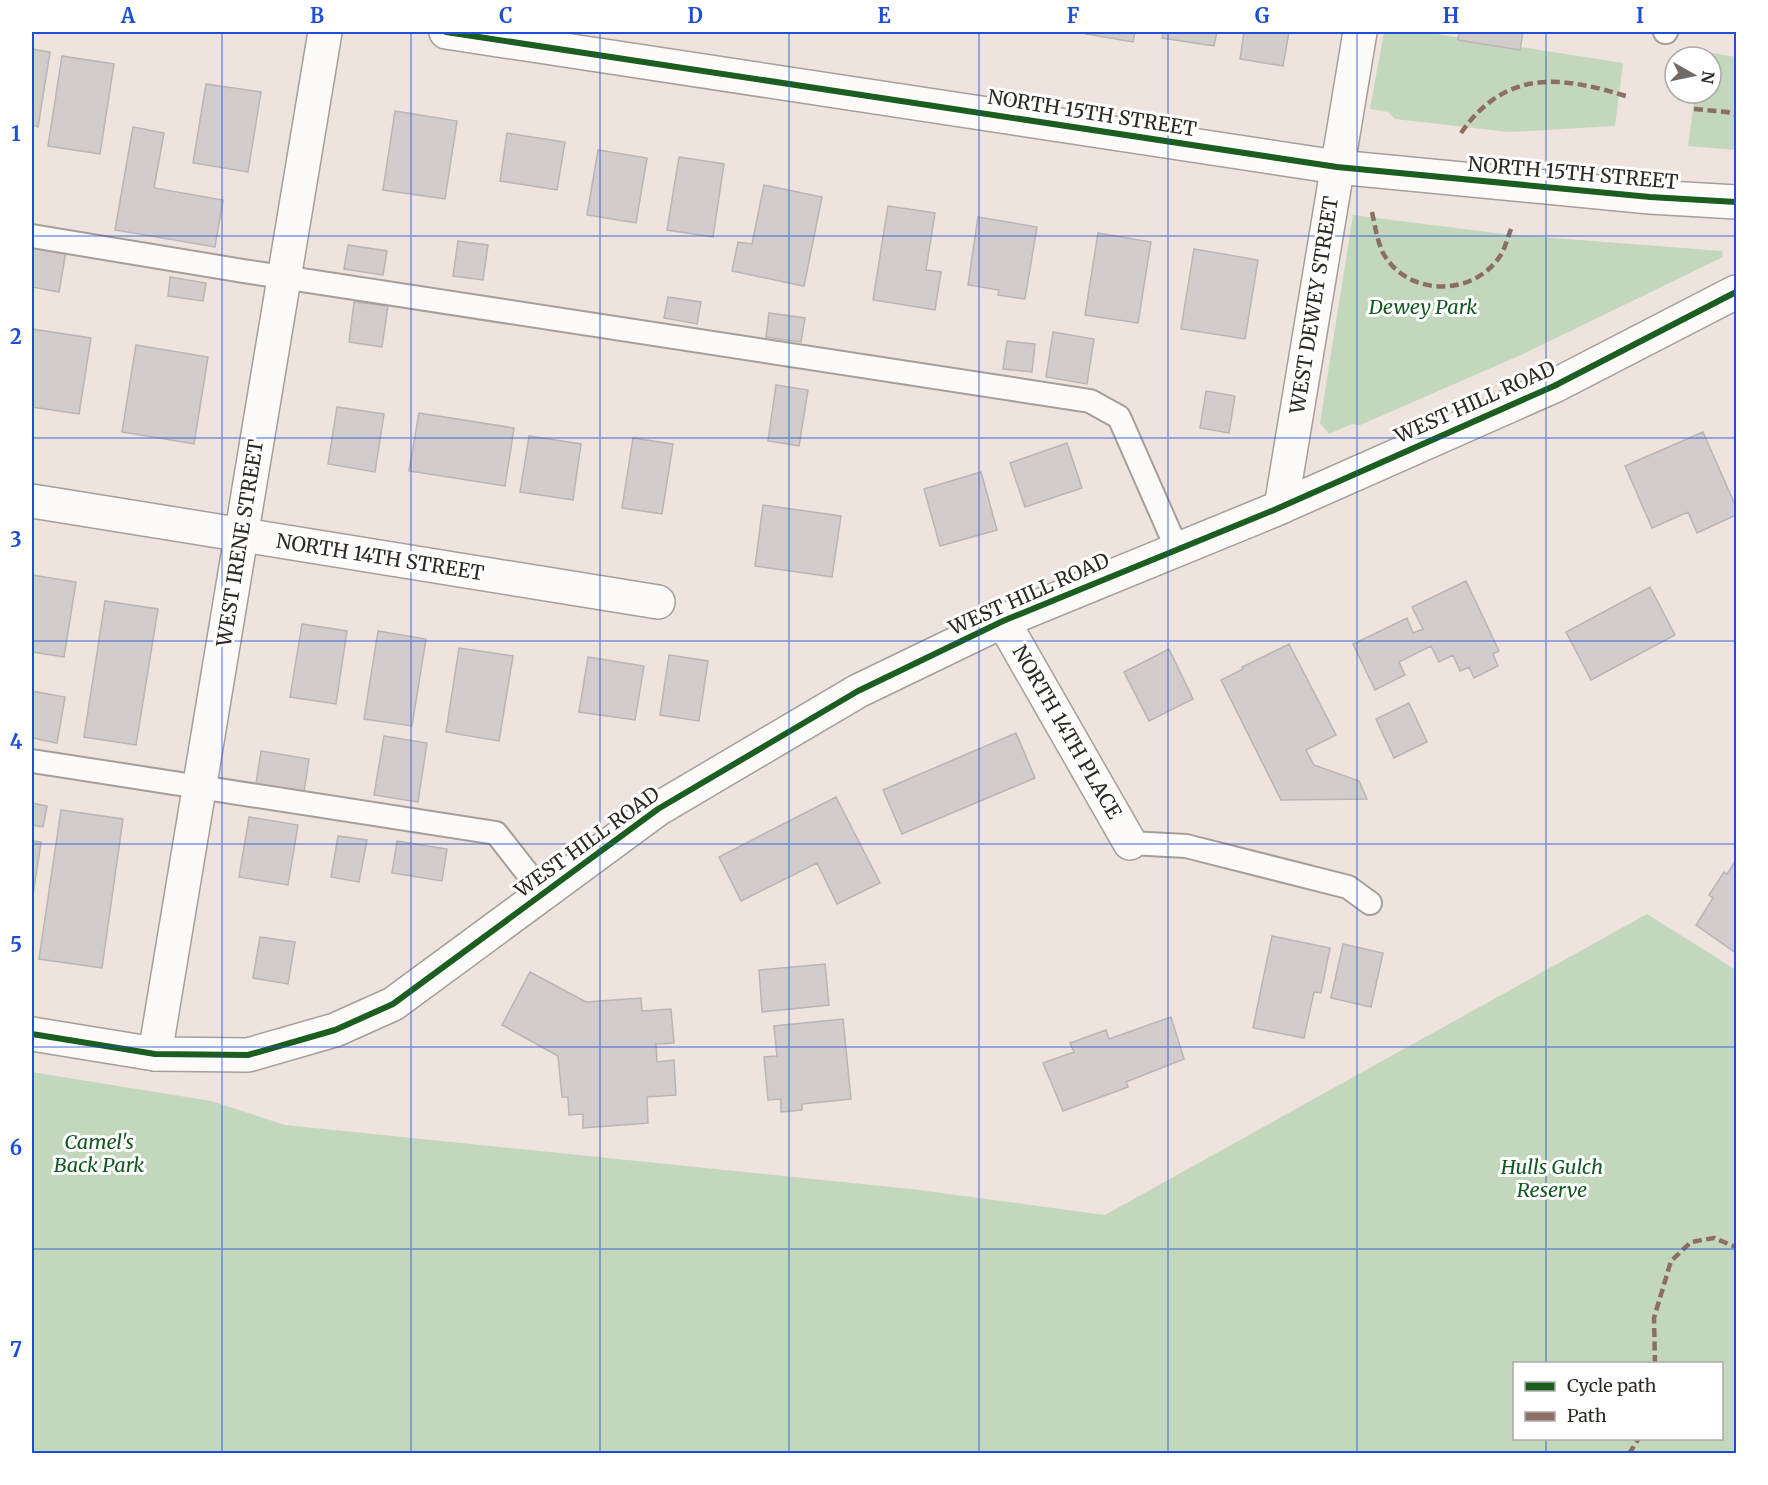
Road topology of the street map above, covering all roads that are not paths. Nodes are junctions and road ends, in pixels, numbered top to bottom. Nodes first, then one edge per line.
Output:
1 (324, 32) edge
2 (446, 32) edge
3 (1360, 32) edge
4 (1337, 167) junction
5 (1737, 202) edge
6 (32, 236) edge
7 (284, 277) junction
8 (1737, 292) edge
9 (32, 501) edge
10 (1281, 507) junction
11 (241, 534) junction
12 (1177, 549) junction
13 (658, 602) dead end
14 (1004, 621) junction
15 (32, 761) edge
16 (199, 788) junction
17 (1130, 843) joint
18 (543, 893) junction
19 (1370, 903) dead end
20 (32, 1034) edge
21 (155, 1054) junction

1 - 7 street, WEST IRENE STREET
2 - 4 street, NORTH 15TH STREET
3 - 4 street, WEST DEWEY STREET
4 - 5 street, NORTH 15TH STREET
4 - 10 street, WEST DEWEY STREET
6 - 7 lane
7 - 11 street, WEST IRENE STREET
7 - 12 lane
8 - 10 street, WEST HILL ROAD
9 - 11 street, NORTH 14TH STREET
10 - 12 street, WEST HILL ROAD
11 - 13 street, NORTH 14TH STREET
11 - 16 street, WEST IRENE STREET
12 - 14 street, WEST HILL ROAD
14 - 17 street, NORTH 14TH PLACE
14 - 18 street, WEST HILL ROAD
15 - 16 lane
16 - 18 lane
16 - 21 street, WEST IRENE STREET
17 - 19 lane
18 - 21 street, WEST HILL ROAD
20 - 21 street, WEST HILL ROAD

